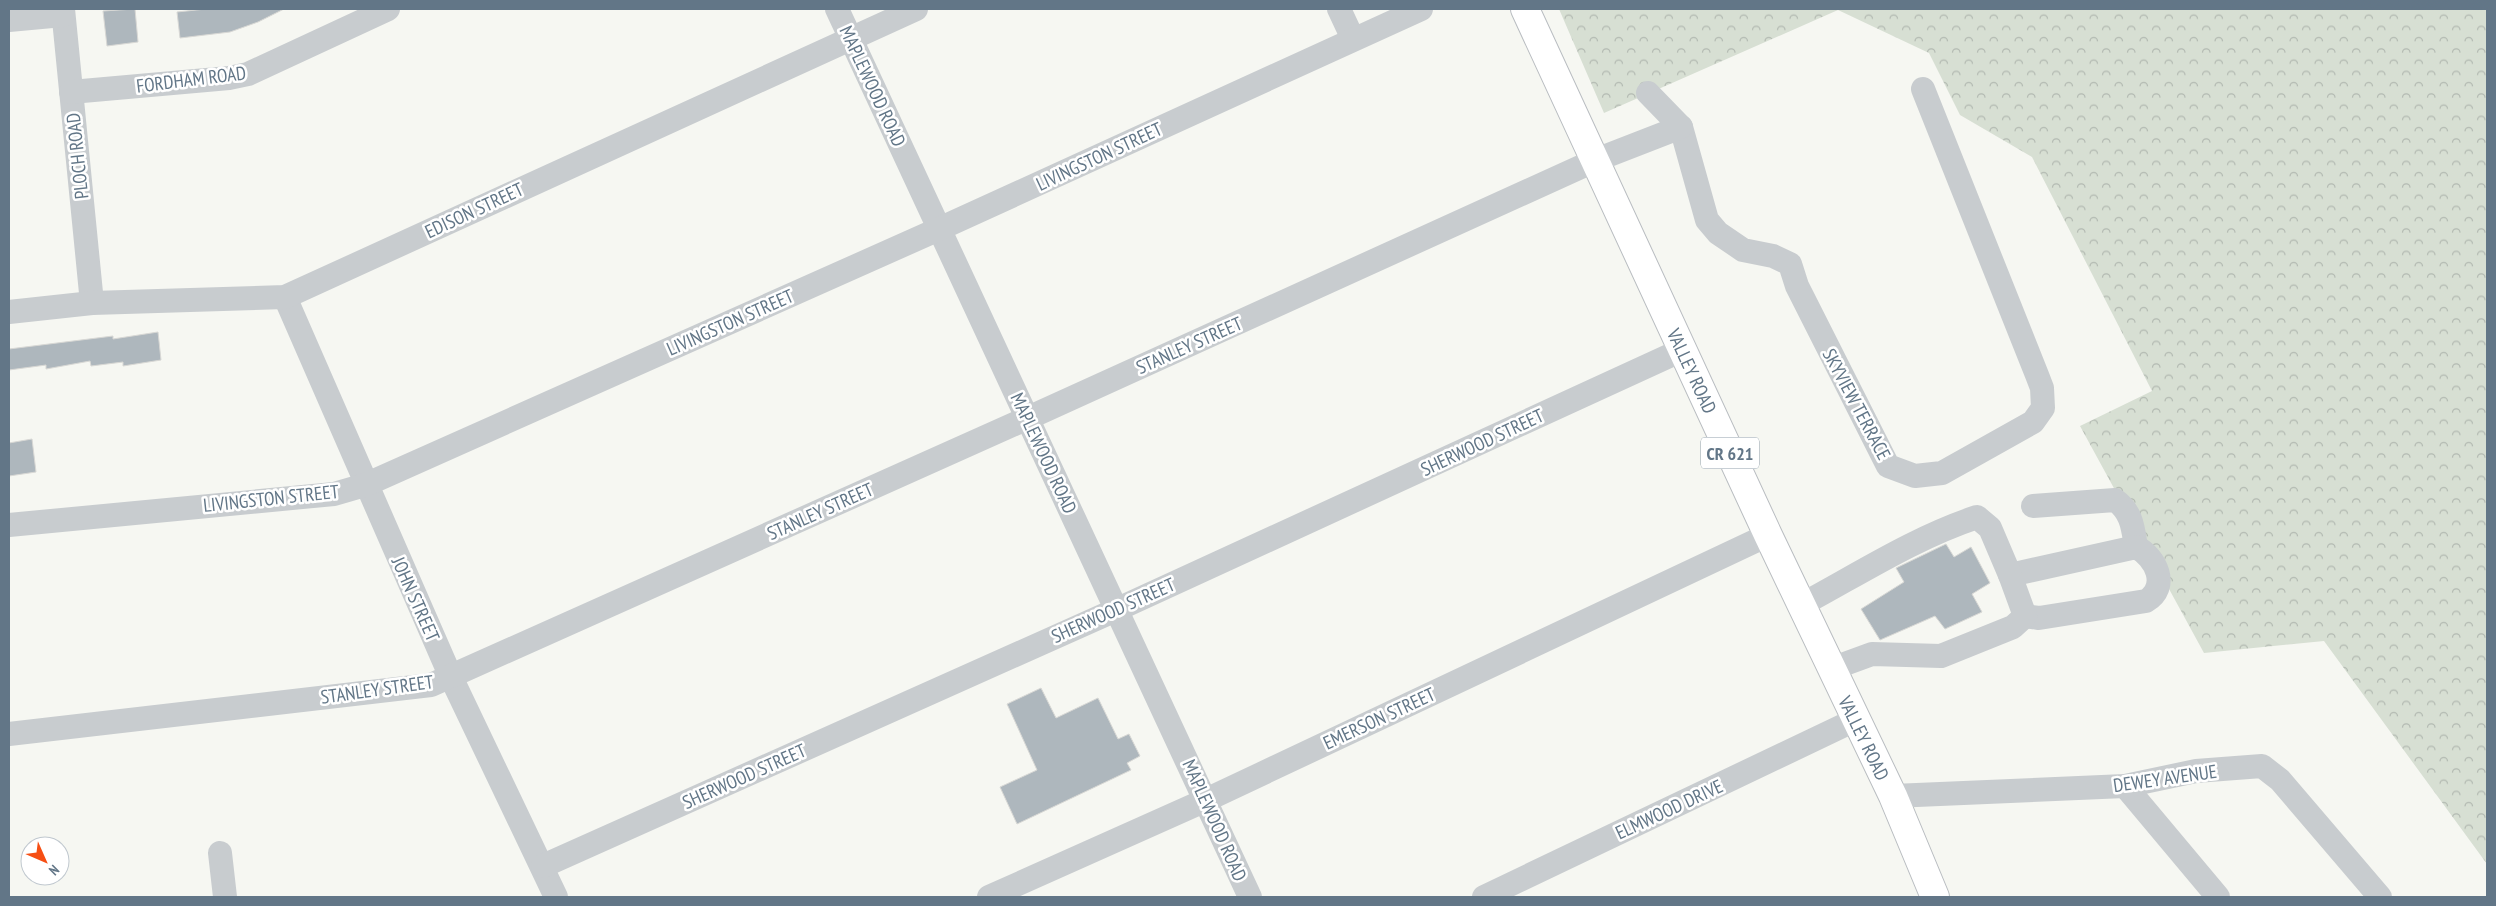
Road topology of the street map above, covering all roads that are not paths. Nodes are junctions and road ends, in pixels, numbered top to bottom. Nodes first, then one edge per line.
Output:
1 (388, 9) edge
2 (837, 9) edge
3 (916, 9) edge
4 (1339, 9) edge
5 (1421, 9) edge
6 (1525, 9) edge
7 (63, 12) edge
8 (9, 20) edge
9 (851, 38) junction
10 (1353, 40) junction
11 (1923, 89) dead end
12 (71, 92) junction
13 (1648, 93) dead end
14 (1681, 127) junction
15 (1596, 160) junction
16 (939, 229) junction
17 (284, 297) junction
18 (92, 304) junction
19 (9, 312) edge
20 (1682, 350) junction
21 (1028, 418) junction
22 (365, 484) junction
23 (2033, 506) dead end
24 (9, 525) edge
25 (1768, 535) junction
26 (2136, 547) junction
27 (2010, 575) junction
28 (1801, 605) junction
29 (1118, 609) junction
30 (2025, 616) junction
31 (1831, 669) junction
32 (450, 675) junction
33 (1855, 720) junction
34 (9, 734) edge
35 (2125, 786) junction
36 (1892, 796) junction
37 (1206, 800) junction
38 (220, 853) dead end
39 (543, 866) junction
40 (225, 897) edge
41 (556, 897) edge
42 (989, 897) edge
43 (1250, 897) edge
44 (1484, 897) edge
45 (1935, 897) edge
46 (2218, 897) edge
47 (2380, 897) edge

1 - 12 street, FORDHAM ROAD
2 - 9 street, MAPLEWOOD ROAD
3 - 9 street, EDISON STREET
4 - 10 street
5 - 10 street, LIVINGSTON STREET
6 - 15 main road, VALLEY ROAD / CR 621
7 - 8 street
7 - 12 street, PLOCH ROAD
9 - 16 street, MAPLEWOOD ROAD
9 - 17 street, EDISON STREET
10 - 16 street, LIVINGSTON STREET
11 - 14 street, SKYVIEW TERRACE
12 - 18 street, PLOCH ROAD
13 - 14 street, SKYVIEW TERRACE
14 - 15 street
15 - 20 main road, VALLEY ROAD / CR 621
15 - 21 street, STANLEY STREET
16 - 21 street, MAPLEWOOD ROAD
16 - 22 street, LIVINGSTON STREET
17 - 18 street, EDISON STREET
17 - 22 street, JOHN STREET
18 - 19 street, EDISON STREET
20 - 25 main road, VALLEY ROAD / CR 621
20 - 29 street, SHERWOOD STREET
21 - 29 street, MAPLEWOOD ROAD
21 - 32 street, STANLEY STREET
22 - 24 street, LIVINGSTON STREET
22 - 32 street, JOHN STREET
23 - 26 street
25 - 28 main road, VALLEY ROAD / CR 621
25 - 37 street, EMERSON STREET
26 - 27 street
26 - 30 street
27 - 28 street
27 - 30 street
28 - 31 main road, VALLEY ROAD / CR 621
29 - 37 street, MAPLEWOOD ROAD
29 - 39 street, SHERWOOD STREET
30 - 31 street
31 - 33 main road, VALLEY ROAD / CR 621
32 - 34 street, STANLEY STREET
32 - 39 street, JOHN STREET
33 - 36 main road, VALLEY ROAD / CR 621
33 - 44 street, ELMWOOD DRIVE
35 - 36 street, DEWEY AVENUE
35 - 46 street
35 - 47 street, DEWEY AVENUE
36 - 45 main road, VALLEY ROAD / CR 621
37 - 42 street, EMERSON STREET
37 - 43 street, MAPLEWOOD ROAD
38 - 40 street
39 - 41 street, JOHN STREET

